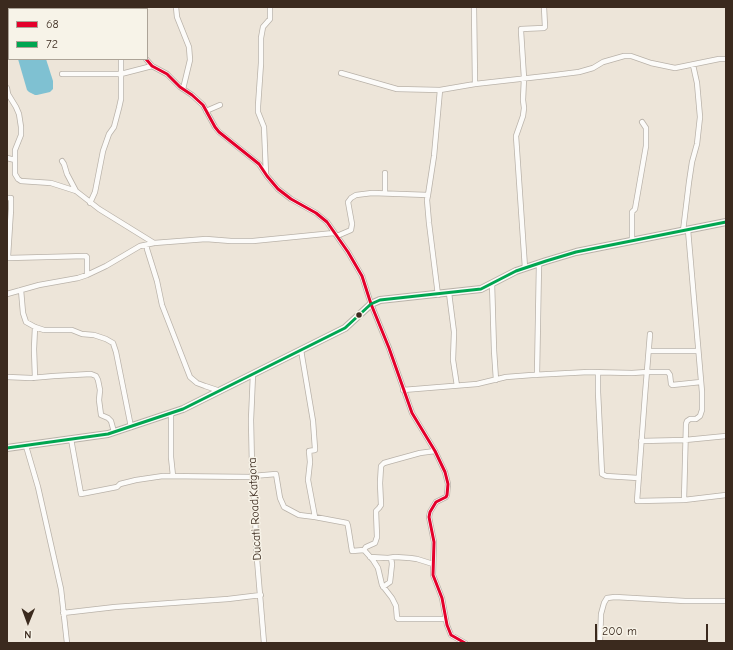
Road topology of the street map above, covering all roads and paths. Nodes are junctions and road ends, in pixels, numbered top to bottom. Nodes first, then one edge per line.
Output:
1 (176, 7) edge
2 (270, 7) edge
3 (474, 7) edge
4 (544, 7) edge
5 (726, 59) edge
6 (121, 60) edge
7 (147, 60) edge
8 (693, 65) junction
9 (152, 66) junction
10 (341, 73) dead end
11 (62, 74) dead end
12 (121, 74) junction
13 (524, 78) junction
14 (475, 84) junction
15 (7, 88) edge
16 (183, 89) junction
17 (440, 90) junction
18 (220, 105) dead end
19 (206, 111) junction
20 (642, 122) dead end
21 (7, 158) edge
22 (15, 160) junction
23 (62, 161) dead end
24 (385, 173) dead end
25 (267, 176) junction
26 (76, 192) junction
27 (385, 193) junction
28 (428, 195) junction
29 (7, 198) edge
30 (90, 203) junction
31 (726, 222) edge
32 (685, 230) junction
33 (336, 235) junction
34 (632, 241) junction
35 (154, 244) junction
36 (147, 245) junction
37 (539, 263) junction
38 (526, 268) junction
39 (87, 275) junction
40 (492, 283) junction
41 (21, 290) junction
42 (448, 293) junction
43 (7, 294) edge
44 (438, 295) junction
45 (371, 304) junction
46 (35, 327) junction
47 (650, 334) dead end
48 (300, 350) junction
49 (649, 351) junction
50 (698, 351) junction
51 (598, 372) junction
52 (647, 372) junction
53 (252, 374) junction
54 (537, 375) junction
55 (7, 377) edge
56 (35, 378) junction
57 (496, 380) junction
58 (701, 382) junction
59 (457, 386) junction
60 (403, 390) junction
61 (220, 391) junction
62 (171, 413) junction
63 (131, 427) junction
64 (114, 432) junction
65 (726, 436) edge
66 (71, 439) junction
67 (685, 440) junction
68 (641, 441) junction
69 (26, 446) junction
70 (7, 448) edge
71 (435, 451) junction
72 (173, 476) junction
73 (253, 476) junction
74 (638, 478) junction
75 (726, 495) edge
76 (684, 500) junction
77 (315, 517) junction
78 (364, 550) junction
79 (370, 557) junction
80 (391, 558) junction
81 (433, 564) junction
82 (383, 587) junction
83 (261, 595) junction
84 (726, 601) edge
85 (63, 613) junction
86 (446, 619) junction
87 (67, 643) edge
88 (264, 643) edge
89 (465, 643) edge
90 (600, 643) edge

1 - 16 street
2 - 25 street
3 - 14 street
4 - 13 street
5 - 8 street
6 - 12 street
7 - 9 street
8 - 13 street
8 - 32 street
9 - 12 street
9 - 16 street
10 - 17 street
11 - 12 street
12 - 30 street
13 - 14 street
13 - 38 street
14 - 17 street
15 - 22 street
16 - 19 street
17 - 28 street
18 - 19 street
19 - 25 street
20 - 34 street
21 - 22 street
22 - 26 street
23 - 26 street
24 - 27 street
25 - 33 street
26 - 30 street
27 - 28 street
27 - 33 street
28 - 44 street
29 - 39 street
30 - 35 street
31 - 32 main road
32 - 34 main road
32 - 50 street
33 - 35 street
33 - 45 street
34 - 37 main road
35 - 36 street
36 - 39 street
36 - 61 street
37 - 38 main road
37 - 54 street
38 - 40 main road
39 - 41 street
40 - 42 main road
40 - 57 street
41 - 43 street
41 - 46 street
42 - 44 main road
42 - 59 street
44 - 45 main road
45 - 48 main road
45 - 60 street
46 - 56 street
46 - 63 street
47 - 49 street
48 - 53 main road
48 - 77 street
49 - 50 street
49 - 52 street
50 - 58 street
51 - 52 street
51 - 54 street
51 - 74 street
52 - 58 street
52 - 68 street
53 - 61 main road
53 - 73 street, Ducati Road,Katgora
54 - 57 street
55 - 56 street
56 - 64 street
57 - 59 street
58 - 67 street
59 - 60 street
60 - 71 street
61 - 62 main road
62 - 63 main road
62 - 72 street
63 - 64 main road
64 - 66 main road
65 - 67 street
66 - 69 main road
66 - 72 street
67 - 68 street
67 - 76 street
68 - 74 street
69 - 70 main road
69 - 85 street
71 - 78 street
71 - 81 street
72 - 73 street
73 - 77 street
73 - 83 street, Ducati Road,Katgora
74 - 76 street
75 - 76 street
77 - 78 street
78 - 79 street
79 - 80 street
79 - 82 street
80 - 81 street
80 - 82 street
81 - 86 street
82 - 86 street
83 - 85 street
83 - 88 street, Ducati Road,Katgora
84 - 90 street
85 - 87 street
86 - 89 street

